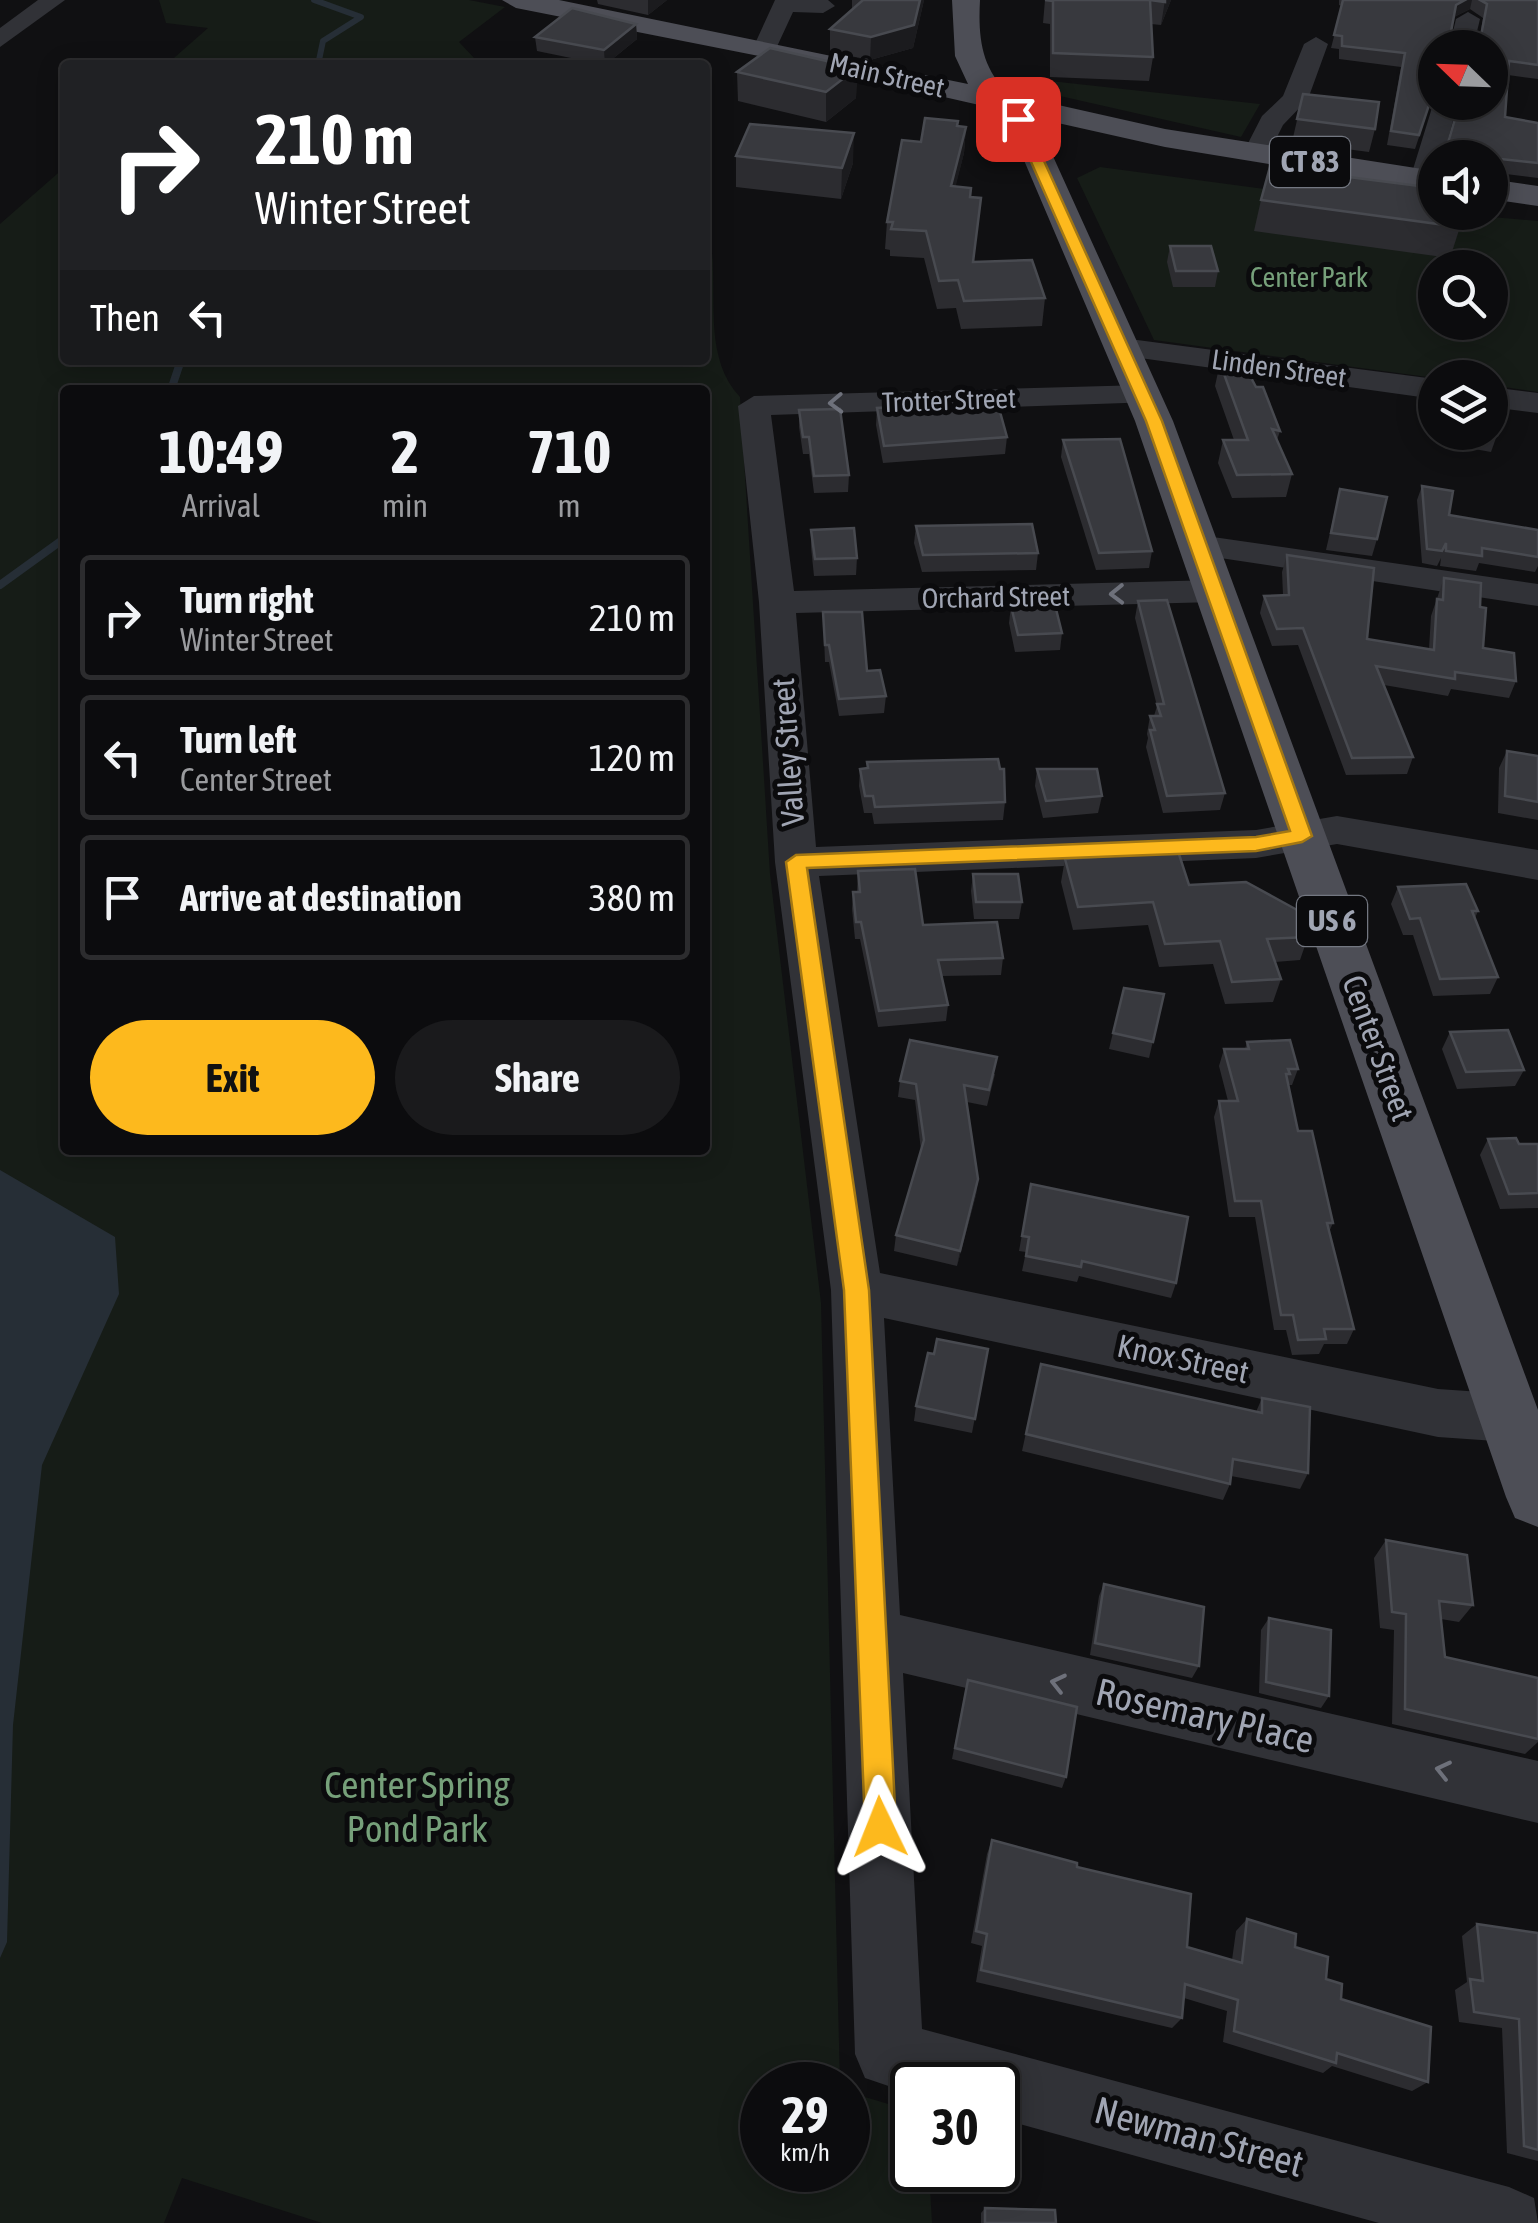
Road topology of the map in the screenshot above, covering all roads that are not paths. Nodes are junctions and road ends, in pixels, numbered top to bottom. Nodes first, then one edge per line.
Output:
1 (53, 0) edge
2 (516, 0) edge
3 (966, 2) edge
4 (1000, 5) dead end
5 (581, 6) edge
6 (1468, 19) dead end
7 (1465, 30) edge
8 (0, 40) edge
9 (1316, 44) dead end
10 (766, 48) junction
11 (804, 56) junction
12 (1003, 65) dead end
13 (870, 71) junction
14 (1007, 103) junction
15 (1148, 135) junction
16 (1256, 154) junction
17 (1044, 170) junction
18 (1418, 178) edge
19 (1508, 192) edge
20 (1538, 196) edge
21 (1122, 346) junction
22 (1418, 387) edge
23 (1143, 395) junction
24 (1508, 399) edge
25 (1538, 403) edge
26 (754, 406) joint
27 (1207, 568) junction
28 (1538, 595) edge
29 (776, 602) junction
30 (1302, 836) junction
31 (796, 862) junction
32 (1538, 864) edge
33 (857, 1290) junction
34 (1510, 1418) junction
35 (1538, 1497) edge
36 (874, 1638) junction
37 (1538, 1792) edge
38 (889, 2054) joint
39 (1509, 2223) edge

1 - 8 street
2 - 5 main road, Main Street / CT 83
3 - 4 main road
3 - 13 main road
3 - 14 main road, US 6
5 - 10 main road, Main Street / CT 83
6 - 7 street
9 - 16 street
10 - 11 main road, Main Street / CT 83
10 - 11 street
11 - 13 main road, Main Street / CT 83
12 - 14 main road, US 6
13 - 14 main road, Main Street / CT 83
14 - 15 main road, Main Street / CT 83
14 - 17 main road, Center Street / US 6
15 - 16 main road, Main Street / CT 83
15 - 17 main road
16 - 18 main road, Main Street / CT 83
17 - 21 main road, Center Street / US 6
19 - 20 main road
21 - 22 street, Linden Street
21 - 23 main road, Center Street / US 6
23 -> 26 street, Trotter Street
23 - 27 main road, Center Street / US 6
24 - 25 street
26 - 29 street, Valley Street
27 - 28 street, Orchard Street
27 -> 29 street, Orchard Street
27 - 30 main road, Center Street / US 6
29 - 31 street, Valley Street
30 - 31 street
30 - 32 street
30 - 34 main road, Center Street / US 6
31 - 33 street, Valley Street
33 - 34 street, Knox Street
33 - 36 street, Valley Street
34 - 35 main road, Center Street / US 6
37 -> 36 street, Rosemary Place
36 - 38 street, Valley Street
38 - 39 street, Newman Street

